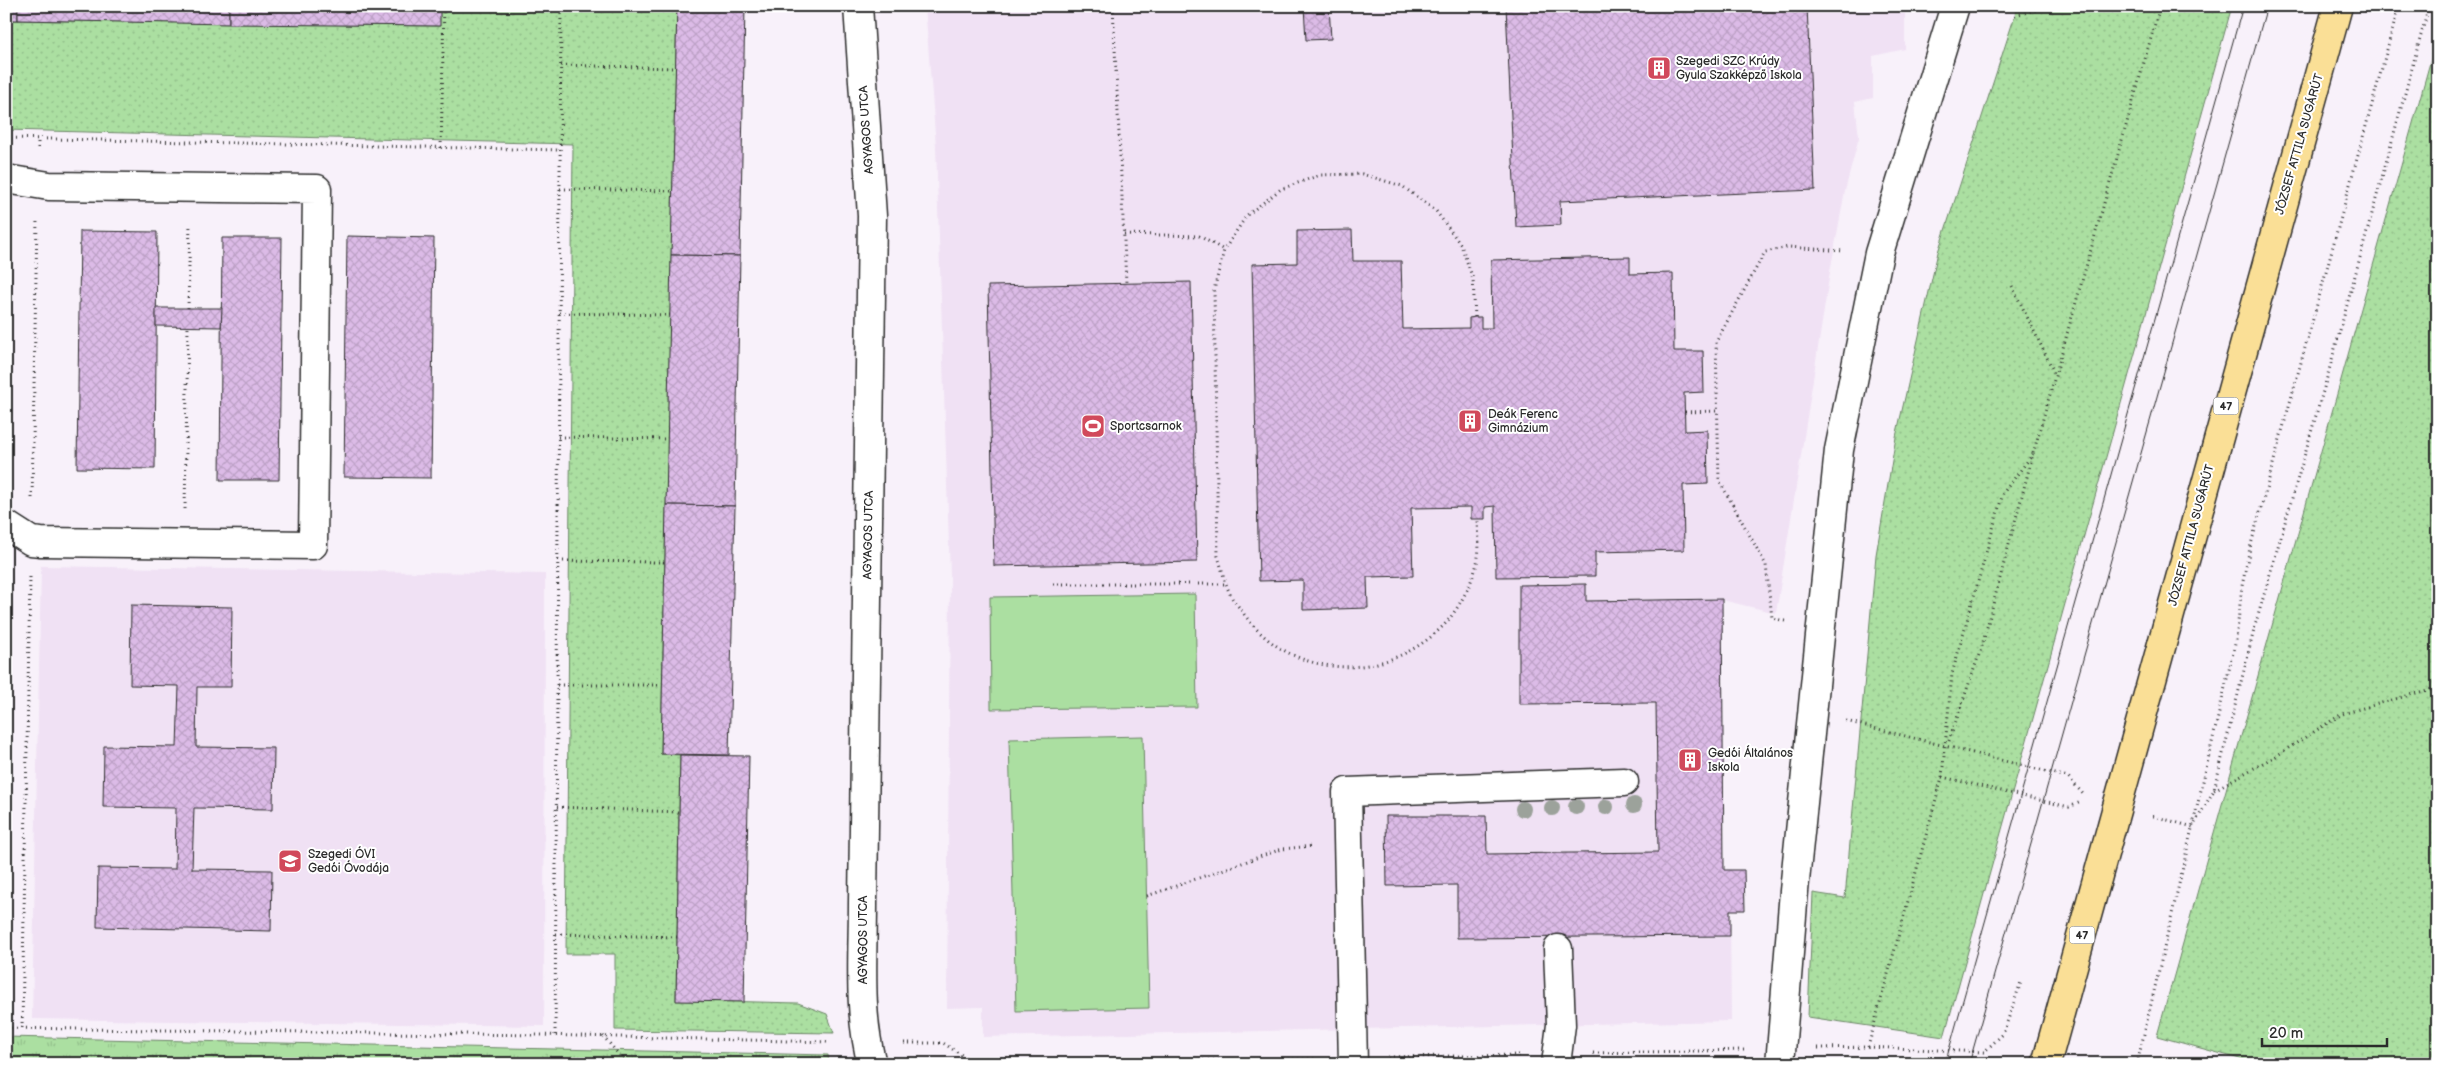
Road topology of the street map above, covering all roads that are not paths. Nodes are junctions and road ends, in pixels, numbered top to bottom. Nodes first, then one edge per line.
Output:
1 (858, 6) edge
2 (1956, 6) edge
3 (2338, 6) edge
4 (6, 179) edge
5 (6, 525) edge
6 (1624, 782) dead end
7 (1558, 949) dead end
8 (869, 1053) edge
9 (1780, 1056) edge
10 (1556, 1059) edge
11 (1353, 1061) edge
12 (2046, 1064) edge

1 - 8 street, AGYAGOS UTCA
2 - 9 street
3 - 12 main road, JÓZSEF ATTILA SUGÁRÚT / 47
4 - 5 street
6 - 11 street
7 - 10 street

